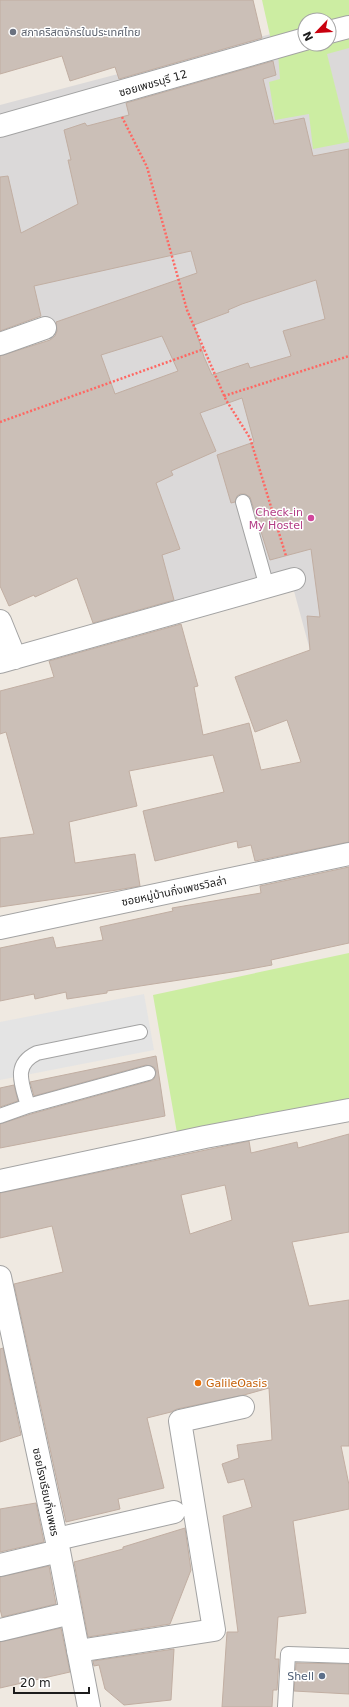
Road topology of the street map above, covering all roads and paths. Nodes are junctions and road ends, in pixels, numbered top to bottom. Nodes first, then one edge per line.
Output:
1 (349, 27) edge
2 (337, 30) edge
3 (297, 41) edge
4 (111, 95) junction
5 (0, 126) edge
6 (44, 328) dead end
7 (0, 344) edge
8 (204, 349) junction
9 (349, 356) edge
10 (224, 396) junction
11 (0, 422) edge
12 (243, 502) dead end
13 (294, 579) joint
14 (267, 587) junction
15 (0, 621) edge
16 (8, 660) edge
17 (349, 854) edge
18 (0, 928) edge
19 (140, 1032) dead end
20 (148, 1073) dead end
21 (28, 1106) junction
22 (349, 1110) edge
23 (0, 1116) edge
24 (0, 1181) edge
25 (0, 1277) edge
26 (244, 1407) dead end
27 (174, 1512) dead end
28 (58, 1545) junction
29 (0, 1565) edge
30 (71, 1613) junction
31 (0, 1630) edge
32 (78, 1651) junction
33 (349, 1656) edge
34 (89, 1707) edge
35 (286, 1707) edge

1 - 2 street
3 - 4 street, ซอยเพชรบุรี 12
4 - 5 street, ซอยเพชรบุรี 12
4 - 8 path
6 - 7 street
8 - 10 path
8 - 11 path
9 - 10 path
10 - 13 path
12 - 14 lane
13 - 14 street
14 - 16 street
15 - 16 street
17 - 18 street, ซอยหมู่บ้านกิ่งเพชรวิลล่า
19 - 21 lane
20 - 21 lane
21 - 23 lane
22 - 24 street
25 - 28 street, ซอยโรงเรียนกิ่งเพชร
26 - 32 street
27 - 28 street
28 - 29 street
28 - 30 street, ซอยโรงเรียนกิ่งเพชร
30 - 31 street
30 - 32 street, ซอยโรงเรียนกิ่งเพชร
32 - 34 street, ซอยโรงเรียนกิ่งเพชร
33 - 35 lane

